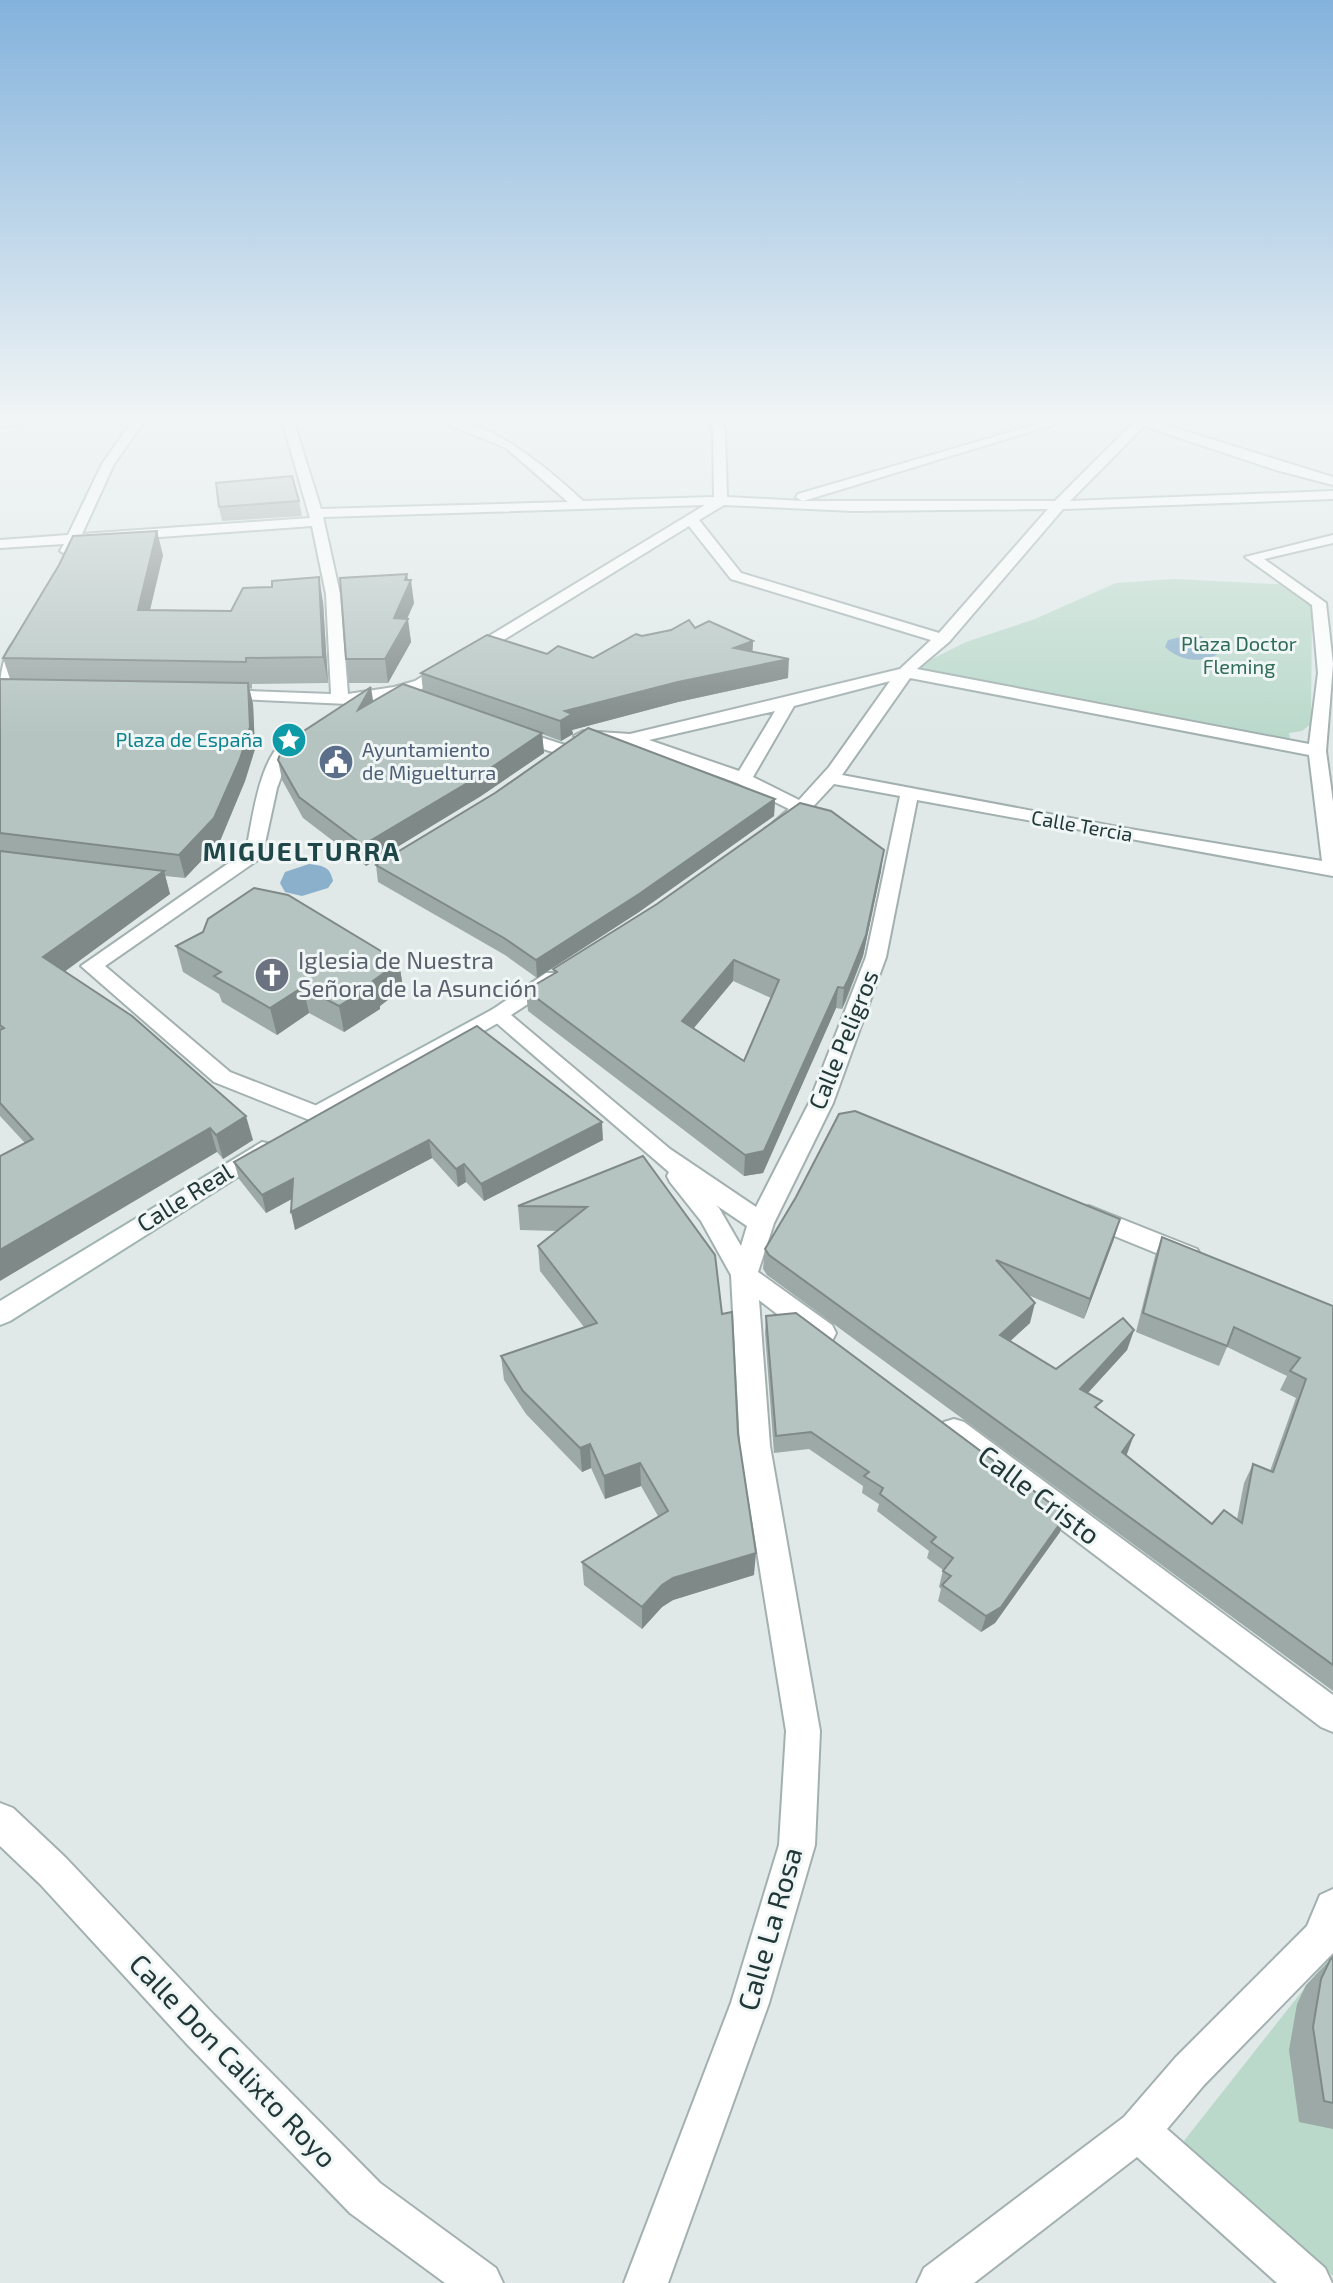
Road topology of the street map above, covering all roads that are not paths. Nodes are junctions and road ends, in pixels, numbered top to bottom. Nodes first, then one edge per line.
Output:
1 (81, 523) edge
2 (255, 523) edge
3 (317, 523) edge
4 (689, 523) edge
5 (693, 523) edge
6 (1047, 523) edge
7 (74, 539) junction
8 (1333, 539) edge
9 (0, 544) edge
10 (60, 566) edge
11 (27, 632) edge
12 (944, 639) junction
13 (906, 672) junction
14 (5, 690) edge
15 (400, 693) junction
16 (204, 694) edge
17 (340, 698) junction
18 (788, 703) junction
19 (430, 704) edge
20 (504, 730) edge
21 (630, 739) junction
22 (562, 750) junction
23 (1317, 751) junction
24 (537, 768) edge
25 (832, 778) junction
26 (743, 779) junction
27 (909, 795) junction
28 (802, 808) junction
29 (764, 836) edge
30 (1333, 869) edge
31 (178, 886) dead end
32 (203, 890) junction
33 (573, 966) edge
34 (497, 1014) junction
35 (821, 1103) junction
36 (317, 1115) junction
37 (850, 1115) edge
38 (661, 1155) junction
39 (1070, 1207) edge
40 (761, 1223) junction
41 (1216, 1268) edge
42 (744, 1275) junction
43 (0, 1314) edge
44 (846, 1351) edge
45 (936, 1418) edge
46 (1333, 1715) edge
47 (0, 1821) edge
48 (1333, 1908) edge
49 (1138, 2131) junction
50 (481, 2283) edge
51 (646, 2283) edge
52 (939, 2283) edge
53 (1310, 2283) edge

1 - 7 street
2 - 7 street
3 - 17 street
4 - 15 street
5 - 12 street
6 - 12 street
7 - 9 street
7 - 10 street
8 - 23 street
11 - 14 street
12 - 13 street
13 - 18 street
13 - 23 street
13 - 25 street
15 - 17 street
15 - 19 street
16 - 17 street
17 - 32 street
18 - 21 street
18 - 26 street
20 - 22 street
21 - 22 street
21 - 26 street
22 - 24 street
23 - 30 street
25 - 27 street, Calle Tercia
25 - 28 street
26 - 28 street
27 - 30 street, Calle Tercia
27 - 35 street, Calle Peligros
28 - 29 street
31 - 32 street
32 - 36 street
33 - 34 street, Calle Real
34 - 36 street, Calle Real
34 - 38 street
35 - 37 street
35 - 40 street, Calle Peligros
36 - 43 street, Calle Real
38 - 40 street
38 - 42 street
39 - 41 street
40 - 42 street, Calle Peligros
42 - 44 street
42 - 51 street, Calle La Rosa
45 - 46 street, Calle Cristo
47 - 50 street, Calle Don Calixto Royo
48 - 49 street
49 - 52 street
49 - 53 street

